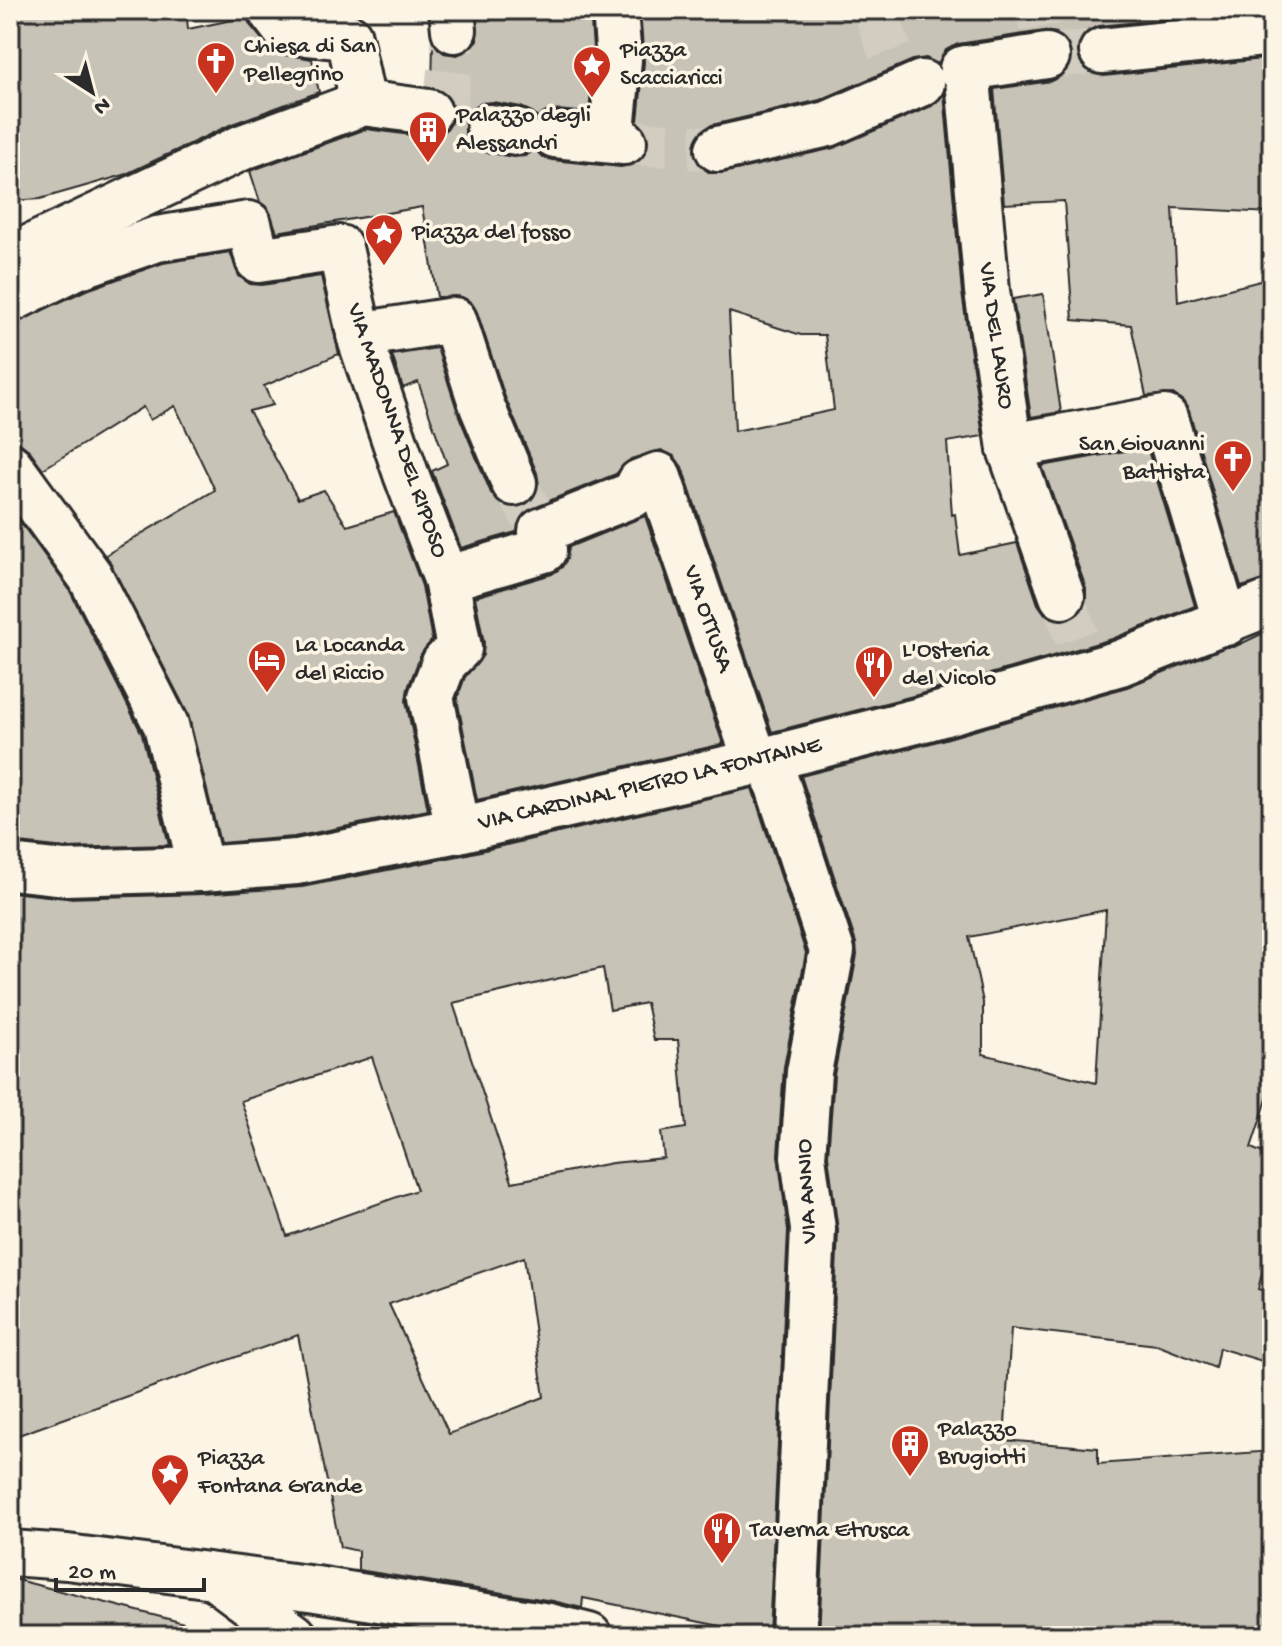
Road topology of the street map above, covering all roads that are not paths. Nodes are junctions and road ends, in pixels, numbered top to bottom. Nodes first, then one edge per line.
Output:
1 (615, 10) edge
2 (288, 21) edge
3 (1195, 26) edge
4 (1272, 33) edge
5 (1044, 46) tunnel mouth
6 (1102, 51) tunnel mouth
7 (909, 85) dead end
8 (363, 103) junction
9 (429, 112) dead end
10 (520, 131) dead end
11 (718, 149) tunnel mouth
12 (10, 257) edge
13 (10, 300) edge
14 (359, 335) junction
15 (1010, 449) junction
16 (10, 466) edge
17 (514, 483) tunnel mouth
18 (446, 579) junction
19 (1062, 596) tunnel mouth
20 (1272, 602) edge
21 (1226, 623) junction
22 (762, 761) junction
23 (458, 830) junction
24 (10, 867) edge
25 (201, 869) junction
26 (10, 1553) edge
27 (209, 1574) junction
28 (294, 1636) edge
29 (589, 1636) edge
30 (794, 1636) edge

1 - 10 street
2 - 8 street
3 - 4 street
3 - 6 street
5 - 15 street, VIA DEL LAURO
7 - 11 street
8 - 9 street
8 - 12 street
13 - 14 street, VIA MADONNA DEL RIPOSO
14 - 17 street
14 - 18 street, VIA MADONNA DEL RIPOSO
15 - 19 street, VIA DEL LAURO
15 - 21 street
16 - 25 street
18 - 22 street, VIA OTTUSA
18 - 23 street, VIA MADONNA DEL RIPOSO
20 - 21 street, VIA CARDINAL PIETRO LA FONTAINE
21 - 22 street, VIA CARDINAL PIETRO LA FONTAINE
22 - 23 street, VIA CARDINAL PIETRO LA FONTAINE
22 - 30 street, VIA ANNIO
23 - 25 street, VIA CARDINAL PIETRO LA FONTAINE
24 - 25 street, VIA CARDINAL PIETRO LA FONTAINE
26 - 27 street
27 - 28 street
27 - 29 street

